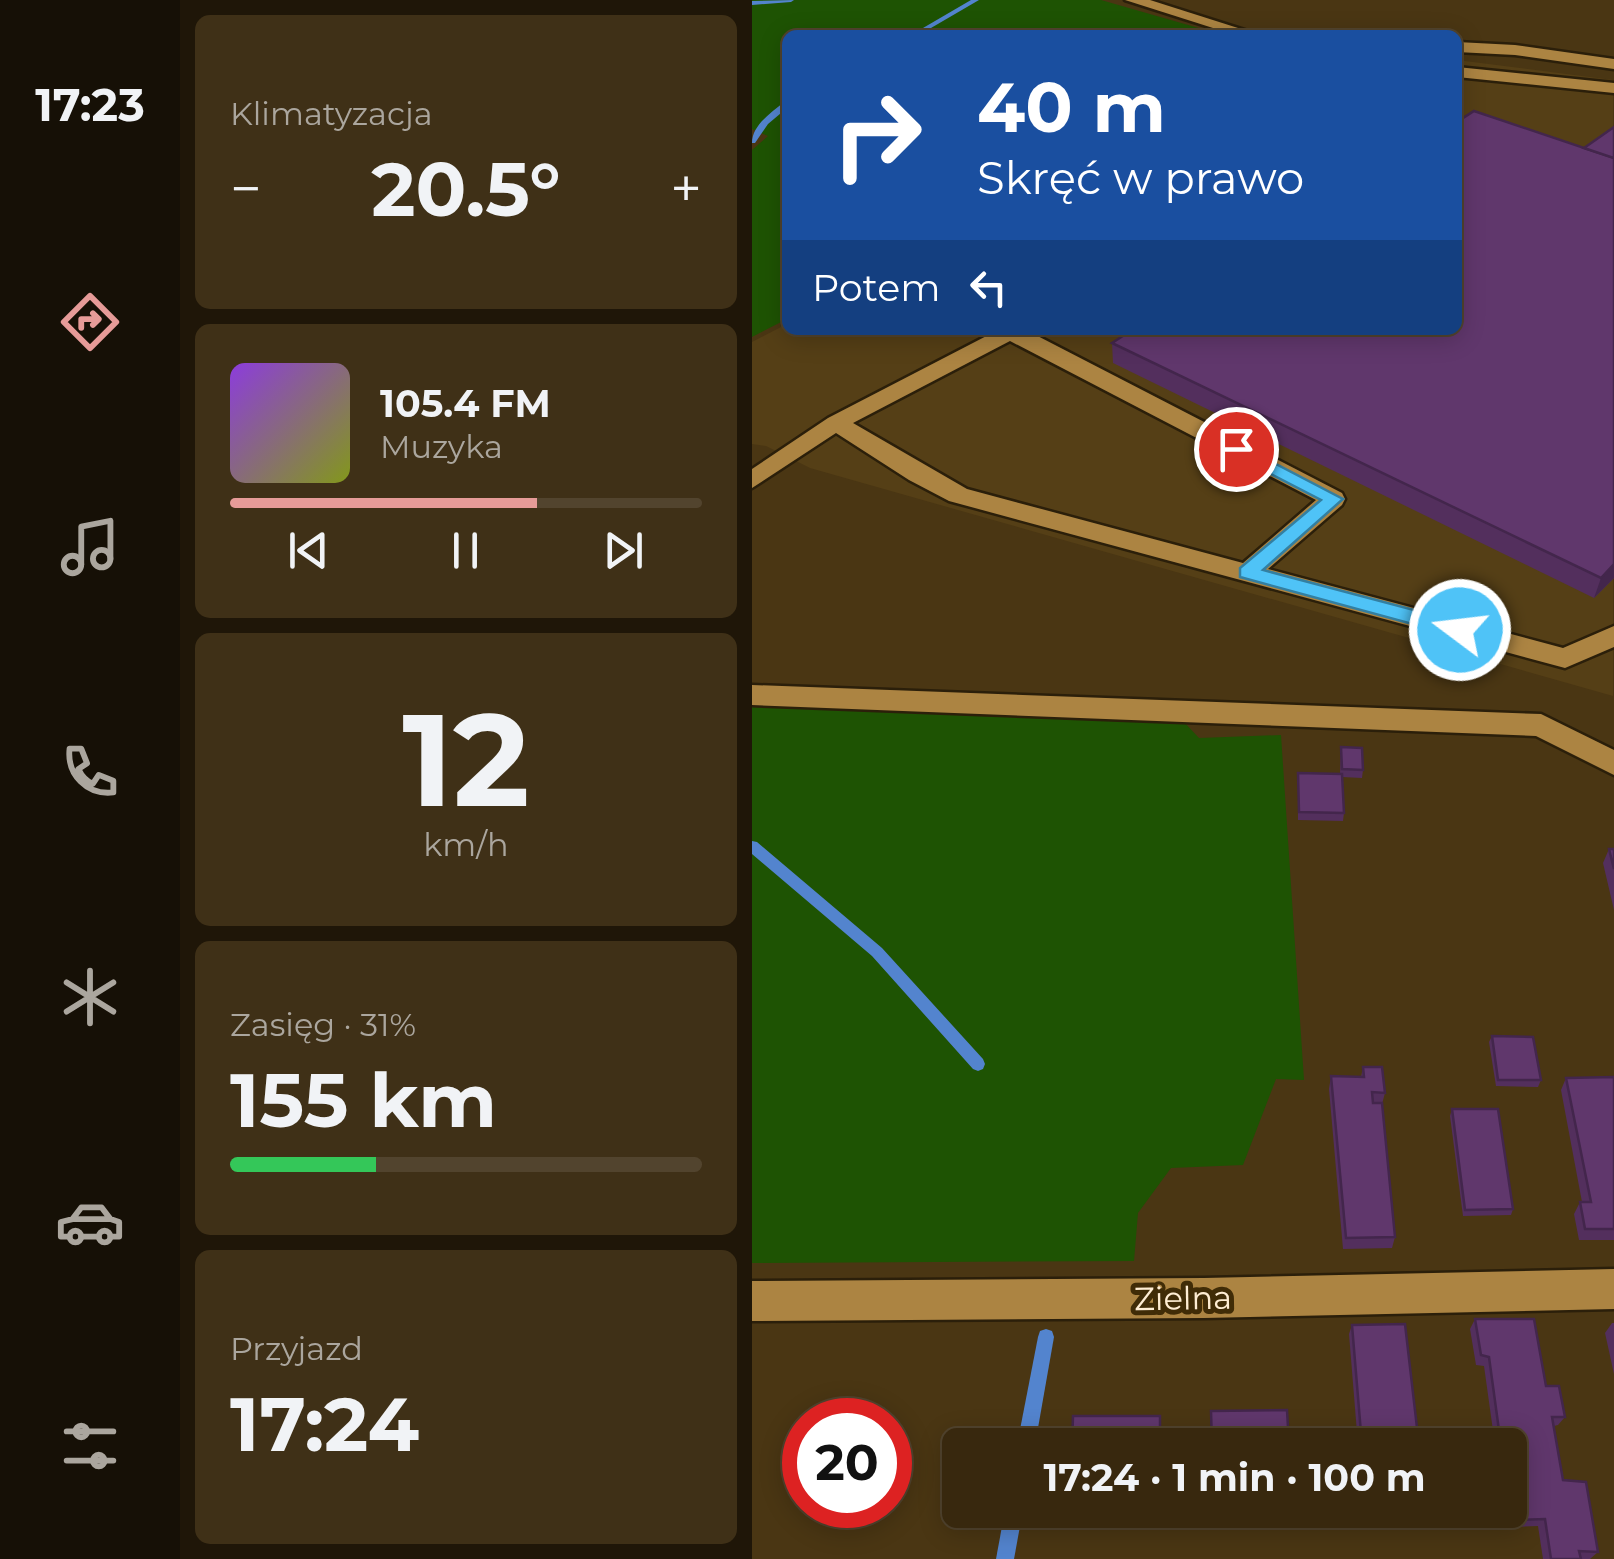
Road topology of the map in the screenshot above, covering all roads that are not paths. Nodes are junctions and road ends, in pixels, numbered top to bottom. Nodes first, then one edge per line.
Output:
1 (1133, 0) edge
2 (1235, 30) edge
3 (1462, 48) edge
4 (1614, 64) edge
5 (1462, 73) edge
6 (1614, 88) edge
7 (1005, 335) edge
8 (1021, 335) edge
9 (836, 422) junction
10 (752, 480) edge
11 (1248, 573) junction
12 (1614, 636) edge
13 (752, 695) edge
14 (1614, 764) edge
15 (1614, 1289) edge
16 (752, 1301) edge

1 - 2 street
3 - 4 street
5 - 6 street
7 - 9 street
8 - 11 street
9 - 10 street
9 - 11 street
11 - 12 street
13 - 14 street
15 - 16 street, Zielna

